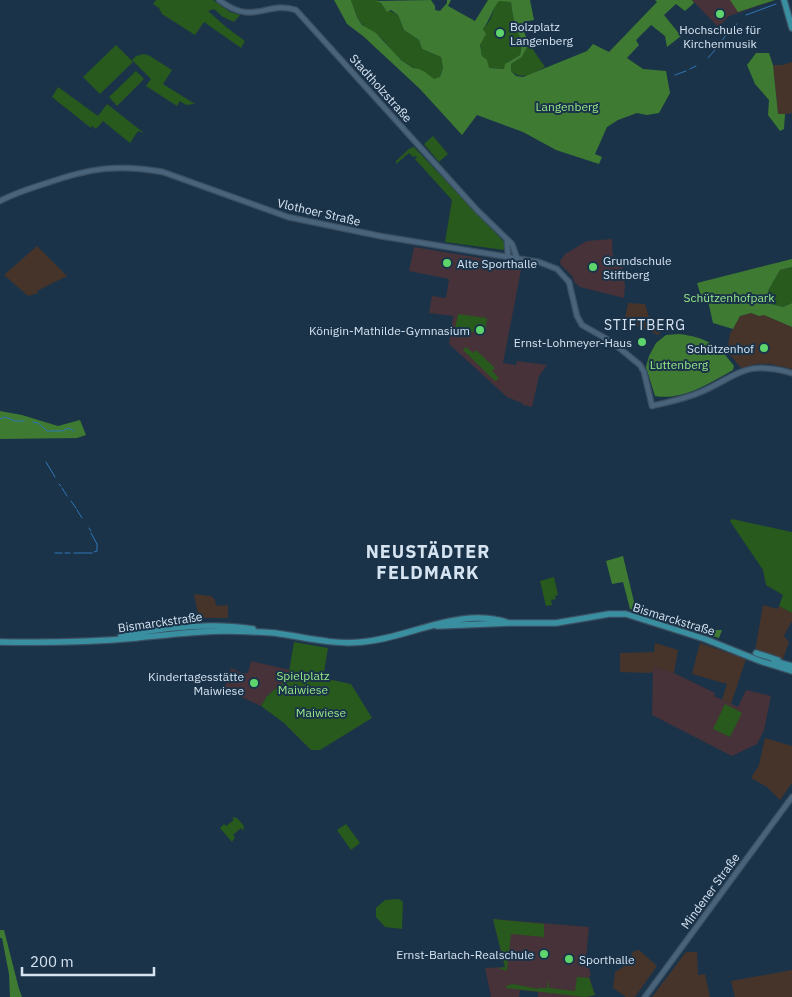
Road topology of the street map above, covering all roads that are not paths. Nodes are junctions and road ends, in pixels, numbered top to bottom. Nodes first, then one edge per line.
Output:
1 (219, 0) edge
2 (784, 0) edge
3 (792, 28) edge
4 (0, 202) edge
5 (507, 240) junction
6 (508, 257) junction
7 (517, 258) junction
8 (792, 373) edge
9 (0, 642) edge
10 (741, 653) junction
11 (756, 653) dead end
12 (792, 665) edge
13 (792, 671) edge
14 (792, 797) edge
15 (645, 997) edge

1 - 5 street, Stadtholzstraße
2 - 3 main road
4 - 6 street, Vlothoer Straße
5 - 6 street
5 - 7 street, Stadtholzstraße
6 - 7 street, Vlothoer Straße
7 - 8 street, Vlothoer Straße
9 - 10 main road, Bismarckstraße
10 - 12 main road, Bismarckstraße
10 - 13 main road, Bismarckstraße
11 - 12 main road
14 - 15 street, Mindener Straße

